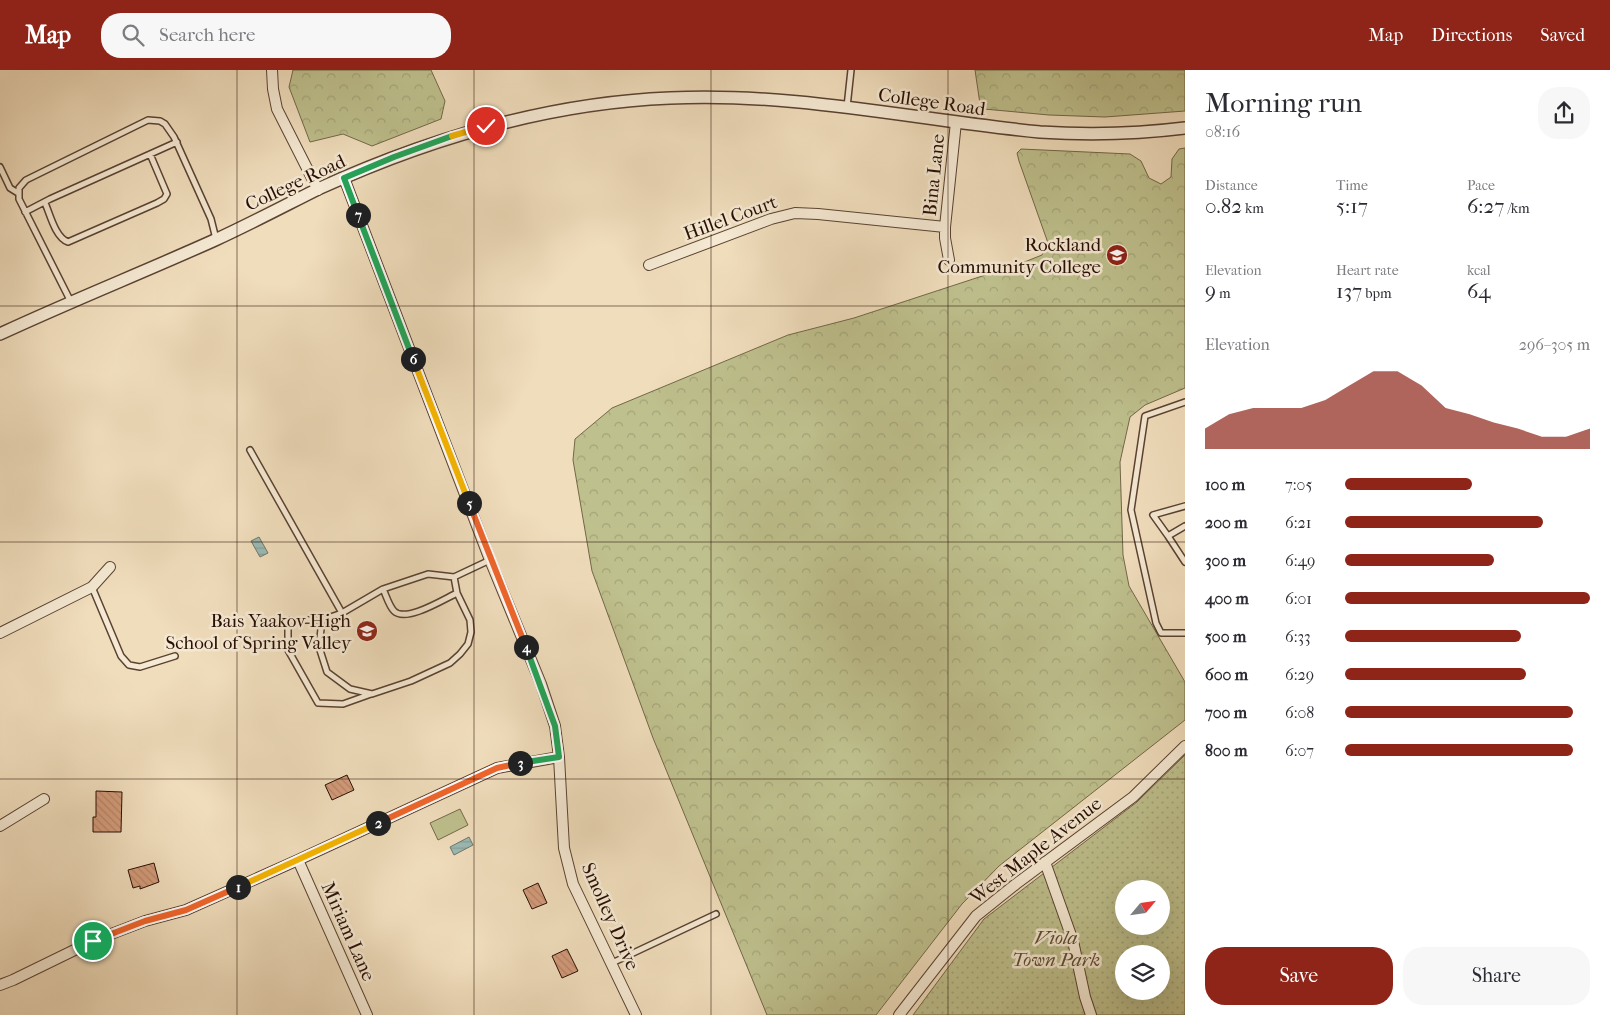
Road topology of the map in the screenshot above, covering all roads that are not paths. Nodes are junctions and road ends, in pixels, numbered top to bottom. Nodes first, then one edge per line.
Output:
1 (272, 70) edge
2 (851, 70) edge
3 (847, 108) junction
4 (956, 122) junction
5 (1185, 128) edge
6 (177, 142) junction
7 (150, 154) junction
8 (0, 167) edge
9 (344, 178) junction
10 (318, 190) junction
11 (18, 193) junction
12 (45, 203) junction
13 (25, 212) junction
14 (945, 227) junction
15 (216, 239) junction
16 (949, 260) dead end
17 (649, 265) dead end
18 (71, 302) junction
19 (0, 334) edge
20 (1185, 402) edge
21 (250, 450) dead end
22 (1185, 506) edge
23 (1185, 526) edge
24 (1168, 536) junction
25 (490, 560) junction
26 (1185, 562) edge
27 (110, 567) dead end
28 (454, 577) junction
29 (92, 587) junction
30 (383, 589) junction
31 (457, 593) junction
32 (342, 613) junction
33 (322, 620) junction
34 (0, 633) edge
35 (1185, 633) edge
36 (175, 656) dead end
37 (372, 694) junction
38 (1185, 746) edge
39 (559, 757) junction
40 (44, 799) dead end
41 (0, 826) edge
42 (298, 860) junction
43 (1045, 862) junction
44 (716, 914) dead end
45 (611, 963) junction
46 (0, 985) edge
47 (367, 1015) edge
48 (636, 1015) edge
49 (899, 1015) edge
50 (1091, 1015) edge

1 - 10 street
2 - 3 lane
3 - 4 street, College Road
3 - 9 street, College Road
4 - 5 street, College Road
4 - 14 street, Bina Lane
6 - 7 lane
6 - 11 lane
6 - 15 lane
7 - 12 lane
7 - 12 lane
8 - 11 lane
9 - 10 street, College Road
9 - 25 street, Smolley Drive
10 - 15 street, College Road
11 - 13 lane
12 - 13 lane
13 - 18 lane
14 - 16 street, Bina Lane
14 - 17 street, Hillel Court
15 - 18 street, College Road
18 - 19 street, College Road
20 - 35 lane
21 - 32 lane
22 - 24 lane
23 - 24 lane
24 - 26 lane
25 - 28 lane
25 - 39 street, Smolley Drive
27 - 29 street
28 - 30 lane
28 - 31 lane
29 - 34 street
29 - 36 lane
30 - 31 lane
30 - 32 lane
31 - 37 lane
32 - 33 lane
33 - 37 lane
33 - 37 lane
38 - 43 street, West Maple Avenue
39 - 42 street
39 - 45 street, Smolley Drive
40 - 41 street
42 - 46 street
42 - 47 street, Miriam Lane
43 - 49 street, West Maple Avenue
43 - 50 street
44 - 45 lane
45 - 48 street, Smolley Drive

